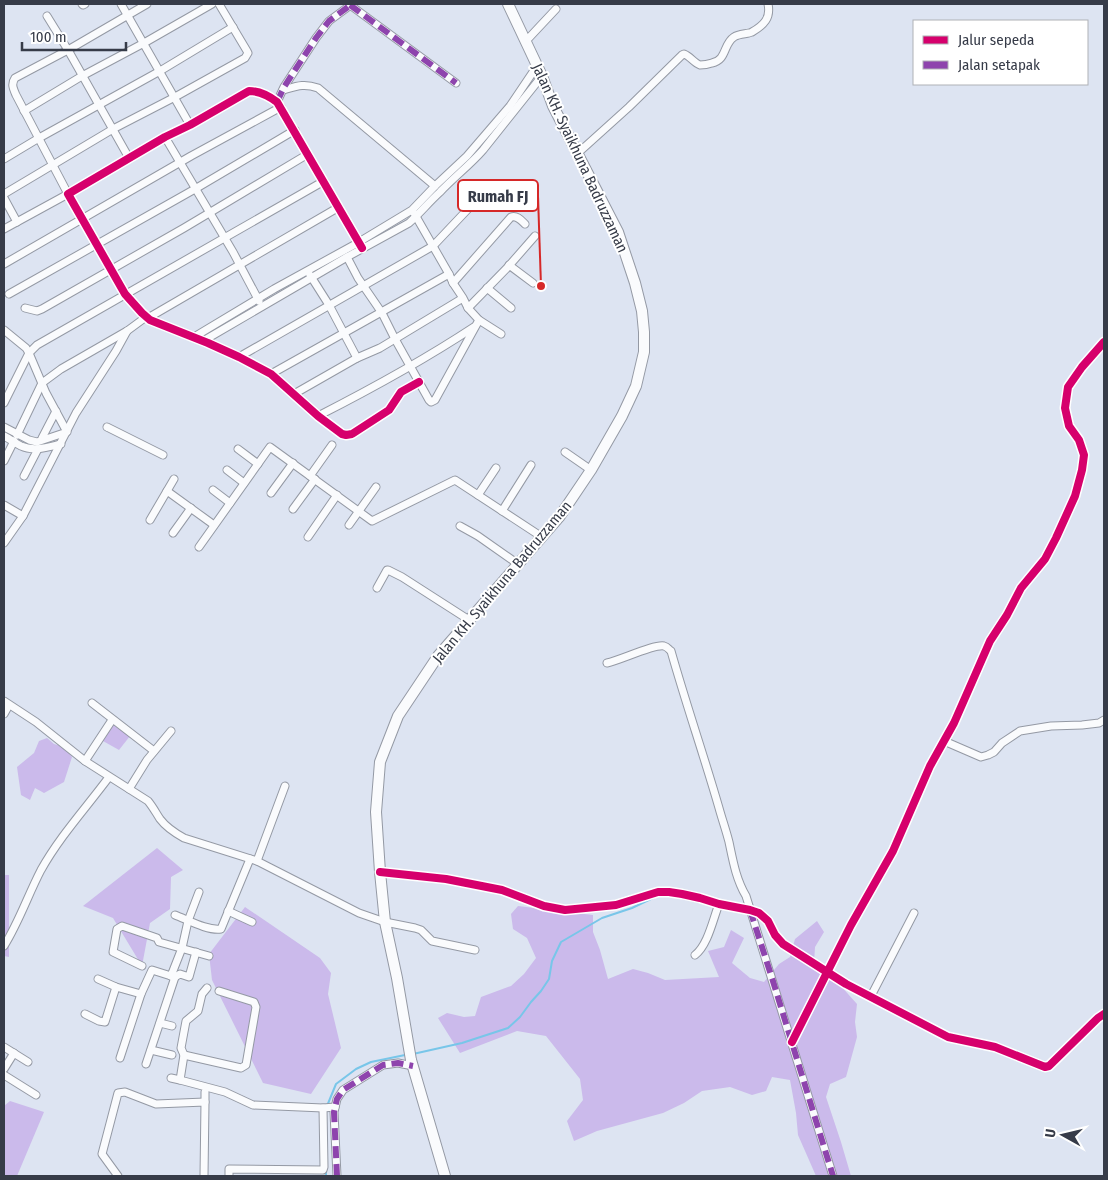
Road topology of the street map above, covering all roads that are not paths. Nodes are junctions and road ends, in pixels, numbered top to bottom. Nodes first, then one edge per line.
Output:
1 (121, 4) edge
2 (147, 4) edge
3 (212, 4) edge
4 (219, 4) edge
5 (508, 4) edge
6 (768, 4) edge
7 (351, 5) edge
8 (556, 9) dead end
9 (128, 15) junction
10 (47, 16) dead end
11 (233, 27) junction
12 (526, 40) junction
13 (144, 43) junction
14 (68, 50) junction
15 (537, 66) junction
16 (160, 72) junction
17 (82, 76) junction
18 (542, 76) junction
19 (456, 83) dead end
20 (283, 90) junction
21 (175, 97) junction
22 (99, 105) junction
23 (279, 105) junction
24 (24, 110) junction
25 (190, 125) junction
26 (113, 130) junction
27 (294, 130) junction
28 (165, 137) junction
29 (39, 138) junction
30 (578, 153) junction
31 (308, 154) junction
32 (129, 158) junction
33 (4, 159) edge
34 (180, 163) junction
35 (53, 165) junction
36 (324, 181) junction
37 (435, 186) junction
38 (195, 189) junction
39 (4, 194) edge
40 (68, 194) junction
41 (4, 198) edge
42 (339, 207) junction
43 (468, 210) dead end
44 (209, 213) junction
45 (415, 213) junction
46 (83, 219) junction
47 (16, 222) junction
48 (525, 224) dead end
49 (4, 228) edge
50 (535, 236) dead end
51 (224, 237) junction
52 (97, 244) junction
53 (361, 245) junction
54 (433, 246) junction
55 (347, 257) junction
56 (4, 264) edge
57 (239, 265) junction
58 (510, 265) junction
59 (111, 269) junction
60 (309, 274) junction
61 (449, 274) junction
62 (453, 283) junction
63 (533, 283) dead end
64 (362, 285) junction
65 (488, 288) junction
66 (9, 294) dead end
67 (125, 294) junction
68 (258, 298) junction
69 (463, 298) junction
70 (329, 305) junction
71 (260, 306) junction
72 (25, 308) dead end
73 (468, 308) junction
74 (511, 308) dead end
75 (382, 313) junction
76 (147, 318) junction
77 (477, 323) junction
78 (127, 331) junction
79 (5, 334) edge
80 (344, 334) junction
81 (501, 334) dead end
82 (194, 337) junction
83 (395, 339) junction
84 (203, 340) junction
85 (1104, 342) edge
86 (29, 353) junction
87 (239, 357) junction
88 (357, 358) junction
89 (410, 366) junction
90 (271, 374) junction
91 (419, 382) junction
92 (42, 383) junction
93 (294, 394) junction
94 (4, 403) edge
95 (56, 411) junction
96 (318, 416) junction
97 (4, 427) edge
98 (106, 427) dead end
99 (67, 432) junction
100 (4, 436) edge
101 (16, 438) junction
102 (42, 438) dead end
103 (61, 444) junction
104 (332, 445) dead end
105 (38, 449) junction
106 (238, 449) dead end
107 (564, 452) dead end
108 (163, 455) dead end
109 (4, 461) edge
110 (292, 463) junction
111 (258, 464) junction
112 (531, 465) dead end
113 (496, 468) dead end
114 (227, 470) dead end
115 (591, 470) junction
116 (24, 476) dead end
117 (312, 477) junction
118 (174, 479) dead end
119 (244, 483) junction
120 (376, 487) dead end
121 (213, 490) dead end
122 (167, 491) junction
123 (271, 493) dead end
124 (337, 495) junction
125 (478, 495) junction
126 (230, 503) junction
127 (4, 505) edge
128 (191, 508) junction
129 (293, 509) dead end
130 (359, 511) junction
131 (502, 511) junction
132 (23, 516) junction
133 (150, 520) dead end
134 (214, 525) junction
135 (349, 525) dead end
136 (460, 526) dead end
137 (7, 532) edge
138 (172, 533) dead end
139 (308, 536) dead end
140 (542, 537) junction
141 (4, 543) edge
142 (199, 547) dead end
143 (518, 564) junction
144 (377, 588) dead end
145 (469, 620) junction
146 (607, 663) dead end
147 (6, 703) edge
148 (92, 703) dead end
149 (4, 714) edge
150 (112, 720) junction
151 (1104, 720) edge
152 (171, 731) dead end
153 (944, 742) junction
154 (154, 751) junction
155 (85, 761) junction
156 (109, 777) junction
157 (285, 786) dead end
158 (129, 789) junction
159 (250, 859) junction
160 (257, 861) junction
161 (380, 872) junction
162 (199, 892) dead end
163 (719, 904) junction
164 (750, 910) junction
165 (228, 911) junction
166 (914, 913) dead end
167 (175, 916) dead end
168 (188, 920) junction
169 (252, 922) dead end
170 (385, 922) junction
171 (4, 946) edge
172 (182, 948) junction
173 (475, 950) dead end
174 (196, 952) junction
175 (695, 954) dead end
176 (209, 956) dead end
177 (146, 968) junction
178 (827, 971) junction
179 (173, 977) junction
180 (98, 979) dead end
181 (116, 986) junction
182 (207, 988) dead end
183 (219, 991) dead end
184 (141, 994) junction
185 (871, 996) junction
186 (85, 1014) dead end
187 (1104, 1014) edge
188 (160, 1022) junction
189 (172, 1026) dead end
190 (792, 1042) junction
191 (4, 1047) edge
192 (151, 1050) junction
193 (14, 1053) junction
194 (172, 1055) dead end
195 (184, 1055) junction
196 (120, 1058) dead end
197 (28, 1062) dead end
198 (412, 1063) junction
199 (146, 1064) dead end
200 (4, 1069) edge
201 (4, 1075) edge
202 (171, 1078) dead end
203 (180, 1080) junction
204 (205, 1092) dead end
205 (36, 1095) dead end
206 (205, 1102) junction
207 (334, 1107) junction
208 (323, 1108) junction
209 (118, 1176) edge
210 (204, 1176) edge
211 (229, 1176) edge
212 (337, 1176) edge
213 (445, 1176) edge
214 (833, 1176) edge

1 - 9 street
2 - 9 street
3 - 13 street
4 - 11 street
5 - 12 main road, Jalan KH. Syaikhuna Badruzzaman
6 - 30 street
7 - 19 street
7 - 20 street
8 - 12 street
9 - 13 street
9 - 14 street
10 - 14 street
11 - 16 street
11 - 21 street
12 - 15 main road, Jalan KH. Syaikhuna Badruzzaman
13 - 16 street
13 - 17 street
14 - 17 street
14 - 24 street
15 - 18 main road, Jalan KH. Syaikhuna Badruzzaman
15 - 37 street
16 - 21 street
16 - 22 street
17 - 22 street
17 - 24 street
18 - 30 main road, Jalan KH. Syaikhuna Badruzzaman
18 - 45 street
20 - 23 street
20 - 37 street
21 - 25 street
21 - 26 street
22 - 26 street
22 - 29 street
23 - 25 street
23 - 27 street
23 - 34 street
24 - 29 street
25 - 28 street
26 - 32 street
26 - 35 street
27 - 31 street
27 - 38 street
28 - 32 street
28 - 34 street
29 - 33 street
29 - 35 street
30 - 115 main road, Jalan KH. Syaikhuna Badruzzaman
31 - 36 street
31 - 44 street
32 - 40 street
34 - 38 street
34 - 46 street
35 - 39 street
35 - 40 street
36 - 42 street
36 - 51 street
37 - 45 street
38 - 44 street
38 - 52 street
40 - 46 street
40 - 47 street
41 - 47 street
42 - 53 street
42 - 57 street
43 - 54 street
44 - 51 street
44 - 59 street
45 - 53 street
45 - 54 street
46 - 52 street
46 - 56 street
47 - 49 street
48 - 62 street
50 - 58 street
51 - 57 street
51 - 67 street
52 - 59 street
52 - 66 street
53 - 55 street
53 - 60 street
54 - 61 street
54 - 64 street
55 - 60 street
55 - 64 street
57 - 68 street
57 - 76 street
58 - 63 street
58 - 65 street
59 - 67 street
59 - 72 street
60 - 68 street
60 - 70 street
60 - 71 street
61 - 62 street
61 - 75 street
62 - 69 street
64 - 70 street
64 - 75 street
65 - 73 street
65 - 74 street
67 - 76 street
67 - 86 street
68 - 71 street
68 - 82 street
69 - 73 street
69 - 83 street
70 - 80 street
70 - 87 street
71 - 84 street
73 - 77 street
75 - 80 street
75 - 83 street
76 - 78 street
76 - 82 street
77 - 81 street
77 - 89 street
77 - 91 street
78 - 92 street
78 - 99 street
79 - 86 street
80 - 88 street
80 - 90 street
82 - 84 street
83 - 88 street
83 - 89 street
84 - 87 street
85 - 153 street
86 - 92 street
86 - 94 street
87 - 90 street
88 - 93 street
89 - 91 street
89 - 96 street
90 - 93 street
91 - 96 street
92 - 95 street
92 - 101 street
93 - 96 street
95 - 99 street
95 - 102 street
97 - 101 street
98 - 108 street
99 - 101 street
99 - 103 street
100 - 101 street
101 - 105 street
101 - 109 street
103 - 105 street
103 - 132 street
104 - 117 street
105 - 116 street
106 - 111 street
107 - 115 street
110 - 111 street
110 - 117 street
110 - 123 street
111 - 119 street
112 - 131 street
113 - 125 street
114 - 119 street
115 - 140 main road, Jalan KH. Syaikhuna Badruzzaman
117 - 124 street
117 - 129 street
118 - 122 street
119 - 126 street
120 - 130 street
121 - 126 street
122 - 128 street
122 - 133 street
124 - 130 street
124 - 139 street
125 - 130 street
125 - 131 street
126 - 134 street
127 - 132 street
128 - 134 street
128 - 138 street
130 - 135 street
131 - 140 street
132 - 137 street
134 - 142 street
136 - 143 street
137 - 141 street
140 - 143 main road, Jalan KH. Syaikhuna Badruzzaman
143 - 145 main road, Jalan KH. Syaikhuna Badruzzaman
144 - 145 street
145 - 161 main road, Jalan KH. Syaikhuna Badruzzaman
146 - 164 street
147 - 149 street
147 - 155 street
148 - 150 street
150 - 154 street
150 - 155 street
151 - 153 street
152 - 154 street
153 - 178 street
154 - 158 street
155 - 156 street
156 - 158 street
156 - 171 street
157 - 160 street
158 - 159 street
159 - 160 street
159 - 165 street
160 - 170 street
161 - 163 street
161 - 170 main road, Jalan KH. Syaikhuna Badruzzaman
162 - 168 street
163 - 164 street
163 - 175 street
164 - 178 street
164 - 190 street
165 - 168 street
165 - 169 street
166 - 185 street
167 - 168 street
168 - 172 street
170 - 173 street
170 - 198 main road, Jalan KH. Syaikhuna Badruzzaman
172 - 174 street
172 - 177 street
172 - 179 street
174 - 176 street
174 - 179 street
177 - 179 street
177 - 184 street
178 - 185 street
178 - 190 street
179 - 188 street
180 - 181 street
181 - 184 street
181 - 186 street
182 - 195 street
183 - 195 street
184 - 196 street
185 - 187 street
188 - 189 street
188 - 192 street
190 - 214 street
191 - 193 street
192 - 194 street
192 - 199 street
193 - 197 street
193 - 200 street
195 - 203 street
198 - 207 street
198 - 213 main road, Jalan KH. Syaikhuna Badruzzaman
201 - 205 street
202 - 203 street
203 - 208 street
204 - 206 street
206 - 209 street
206 - 210 street
207 - 208 street
207 - 212 street
208 - 211 street

